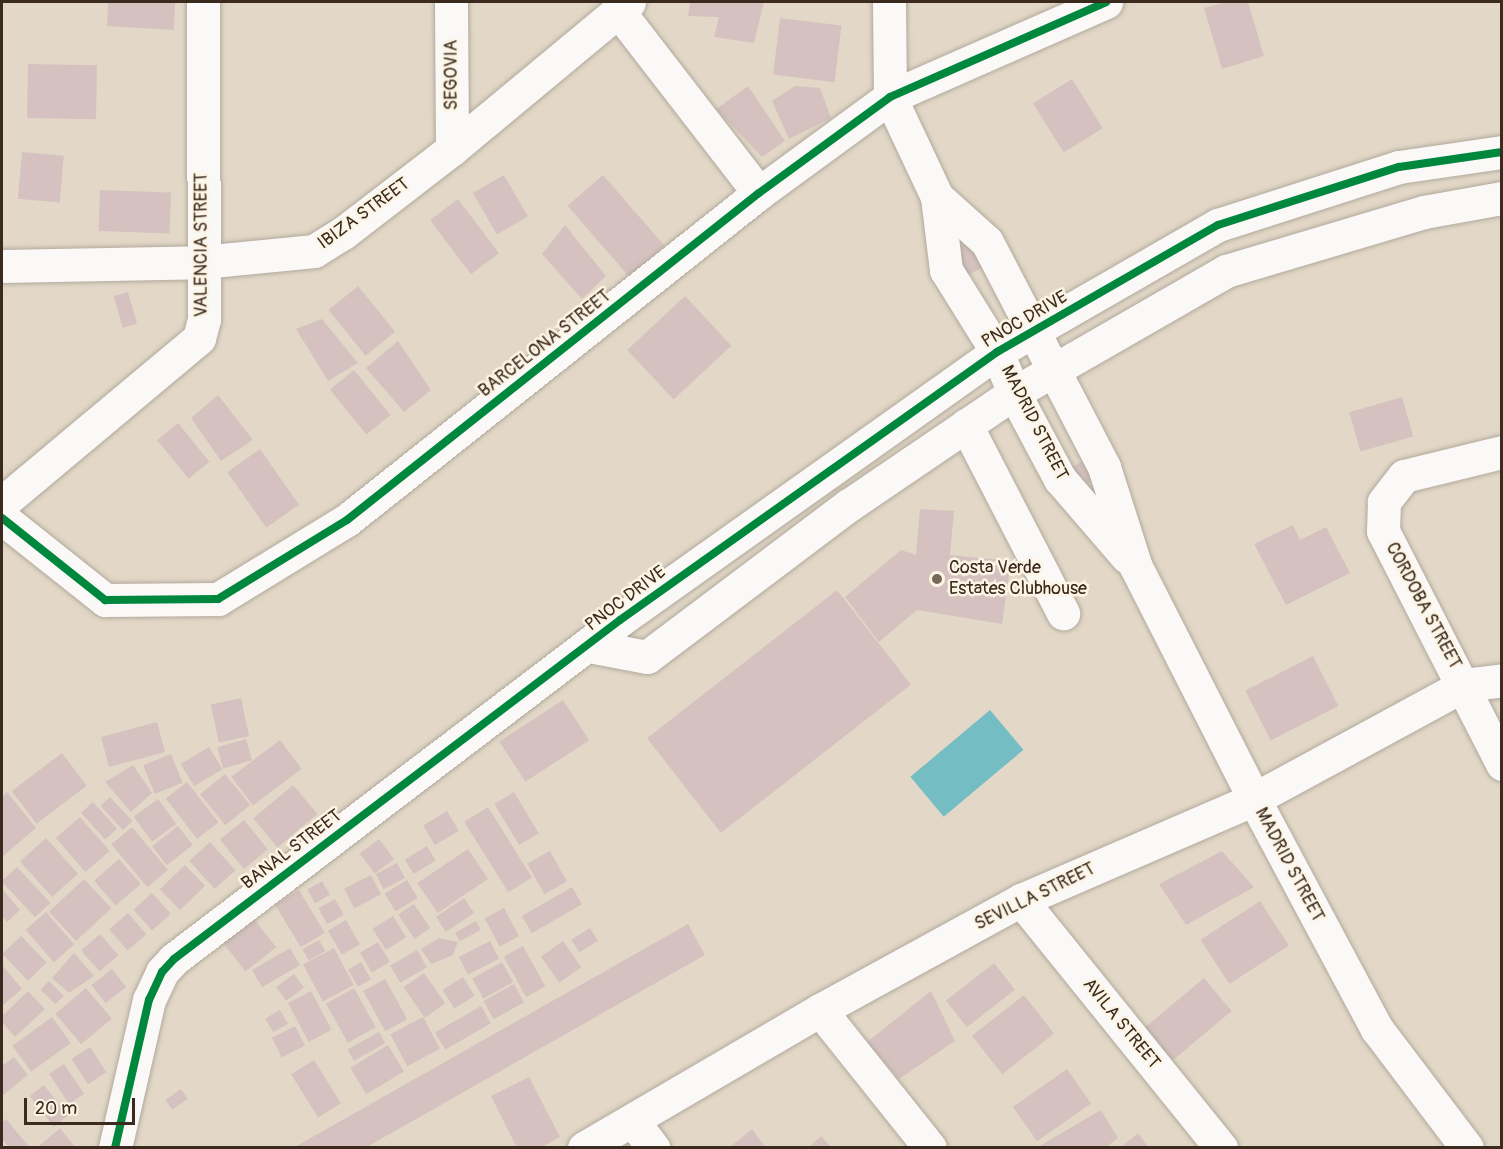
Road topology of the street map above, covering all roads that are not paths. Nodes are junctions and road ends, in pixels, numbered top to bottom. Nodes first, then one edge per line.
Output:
1 (203, 2) edge
2 (451, 2) edge
3 (889, 2) edge
4 (1106, 2) edge
5 (624, 7) edge
6 (890, 97) junction
7 (452, 149) junction
8 (1502, 152) edge
9 (759, 193) junction
10 (937, 197) junction
11 (1502, 198) edge
12 (202, 262) junction
13 (2, 266) edge
14 (1034, 331) junction
15 (998, 352) junction
16 (1052, 372) junction
17 (1014, 393) junction
18 (966, 425) junction
19 (1502, 452) edge
20 (2, 503) edge
21 (2, 518) edge
22 (1136, 567) junction
23 (1063, 613) dead end
24 (620, 620) junction
25 (589, 646) junction
26 (647, 657) junction
27 (1502, 680) edge
28 (1464, 685) junction
29 (1502, 764) edge
30 (1254, 799) junction
31 (1021, 900) junction
32 (820, 1010) junction
33 (633, 1121) junction
34 (115, 1148) edge
35 (584, 1148) edge
36 (653, 1148) edge
37 (930, 1148) edge
38 (1221, 1148) edge
39 (1467, 1148) edge

1 - 12 street, VALENCIA STREET
2 - 7 street, SEGOVIA
3 - 6 street, MADRID STREET
4 - 6 street, BARCELONA STREET
5 - 7 street, IBIZA STREET
5 - 9 street
6 - 9 street, BARCELONA STREET
6 - 10 street, MADRID STREET
7 - 12 street, IBIZA STREET
8 - 14 street, PNOC DRIVE
9 - 21 street, BARCELONA STREET
10 - 14 street, MADRID STREET
10 - 15 street, MADRID STREET
11 - 16 street
12 - 13 street, IBIZA STREET
12 - 20 street, VALENCIA STREET
14 - 15 street, PNOC DRIVE
14 - 16 street, MADRID STREET
15 - 17 street, MADRID STREET
15 - 24 street, PNOC DRIVE
16 - 17 street
16 - 22 street, MADRID STREET
17 - 18 street
17 - 22 street, MADRID STREET
18 - 23 street
18 - 26 street
19 - 28 street, CORDOBA STREET
22 - 30 street, MADRID STREET
24 - 25 street, PNOC DRIVE
24 - 26 street, PNOC DRIVE
25 - 26 street, PNOC DRIVE
25 - 34 street, BANAL STREET
27 - 28 street, SEVILLA STREET
28 - 29 street, CORDOBA STREET
28 - 30 street, SEVILLA STREET
30 - 31 street, SEVILLA STREET
30 - 39 street, MADRID STREET
31 - 32 street, SEVILLA STREET
31 - 38 street, AVILA STREET
32 - 33 street, SEVILLA STREET
32 - 37 street
33 - 35 street, SEVILLA STREET
33 - 36 street

